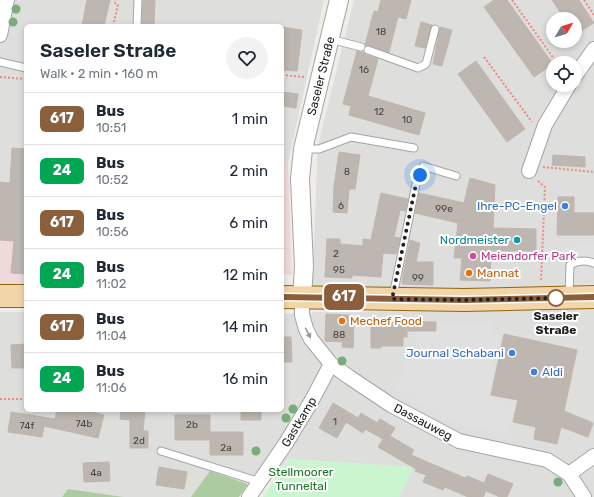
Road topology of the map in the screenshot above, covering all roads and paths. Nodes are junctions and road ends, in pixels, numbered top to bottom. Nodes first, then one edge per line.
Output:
1 (115, 0) edge
2 (138, 0) edge
3 (339, 0) edge
4 (512, 0) edge
5 (584, 0) edge
6 (110, 2) dead end
7 (4, 3) edge
8 (115, 3) junction
9 (594, 15) edge
10 (113, 24) edge
11 (137, 24) edge
12 (435, 30) dead end
13 (0, 35) edge
14 (330, 39) junction
15 (594, 49) edge
16 (552, 56) edge
17 (484, 57) dead end
18 (0, 62) edge
19 (582, 66) edge
20 (24, 68) edge
21 (284, 75) edge
22 (0, 77) edge
23 (321, 78) junction
24 (24, 79) edge
25 (565, 92) edge
26 (542, 135) junction
27 (414, 148) dead end
28 (304, 149) junction
29 (530, 168) junction
30 (594, 172) edge
31 (456, 176) dead end
32 (594, 263) edge
33 (0, 296) edge
34 (24, 296) edge
35 (292, 297) edge
36 (594, 297) edge
37 (540, 298) junction
38 (569, 298) junction
39 (392, 299) junction
40 (331, 364) junction
41 (0, 399) edge
42 (24, 399) edge
43 (161, 451) dead end
44 (594, 456) edge
45 (569, 474) junction
46 (260, 482) junction
47 (249, 497) edge
48 (584, 497) edge

1 - 8 path
2 - 11 lane
3 - 14 street, Saseler Straße
4 - 16 path
5 - 9 path
6 - 8 path
7 - 13 street
8 - 10 path
12 - 14 lane
14 - 23 street, Saseler Straße
15 - 19 street
17 - 26 path
18 - 20 lane
21 - 23 path
22 - 24 path
23 - 28 street, Saseler Straße
25 - 26 street
26 - 29 street
27 - 28 lane
28 - 35 street, Saseler Straße
29 - 30 path
29 - 37 path
31 - 39 lane
32 - 38 lane
33 - 34 main road
35 - 39 main road
35 -> 40 street, Dassauweg
36 - 38 main road
37 - 38 main road
37 - 39 main road
40 - 45 street, Dassauweg
40 - 46 street, Gastkamp
41 - 42 path
43 - 46 lane
44 - 45 street
45 - 48 street, Dassauweg
46 - 47 street, Gastkamp

